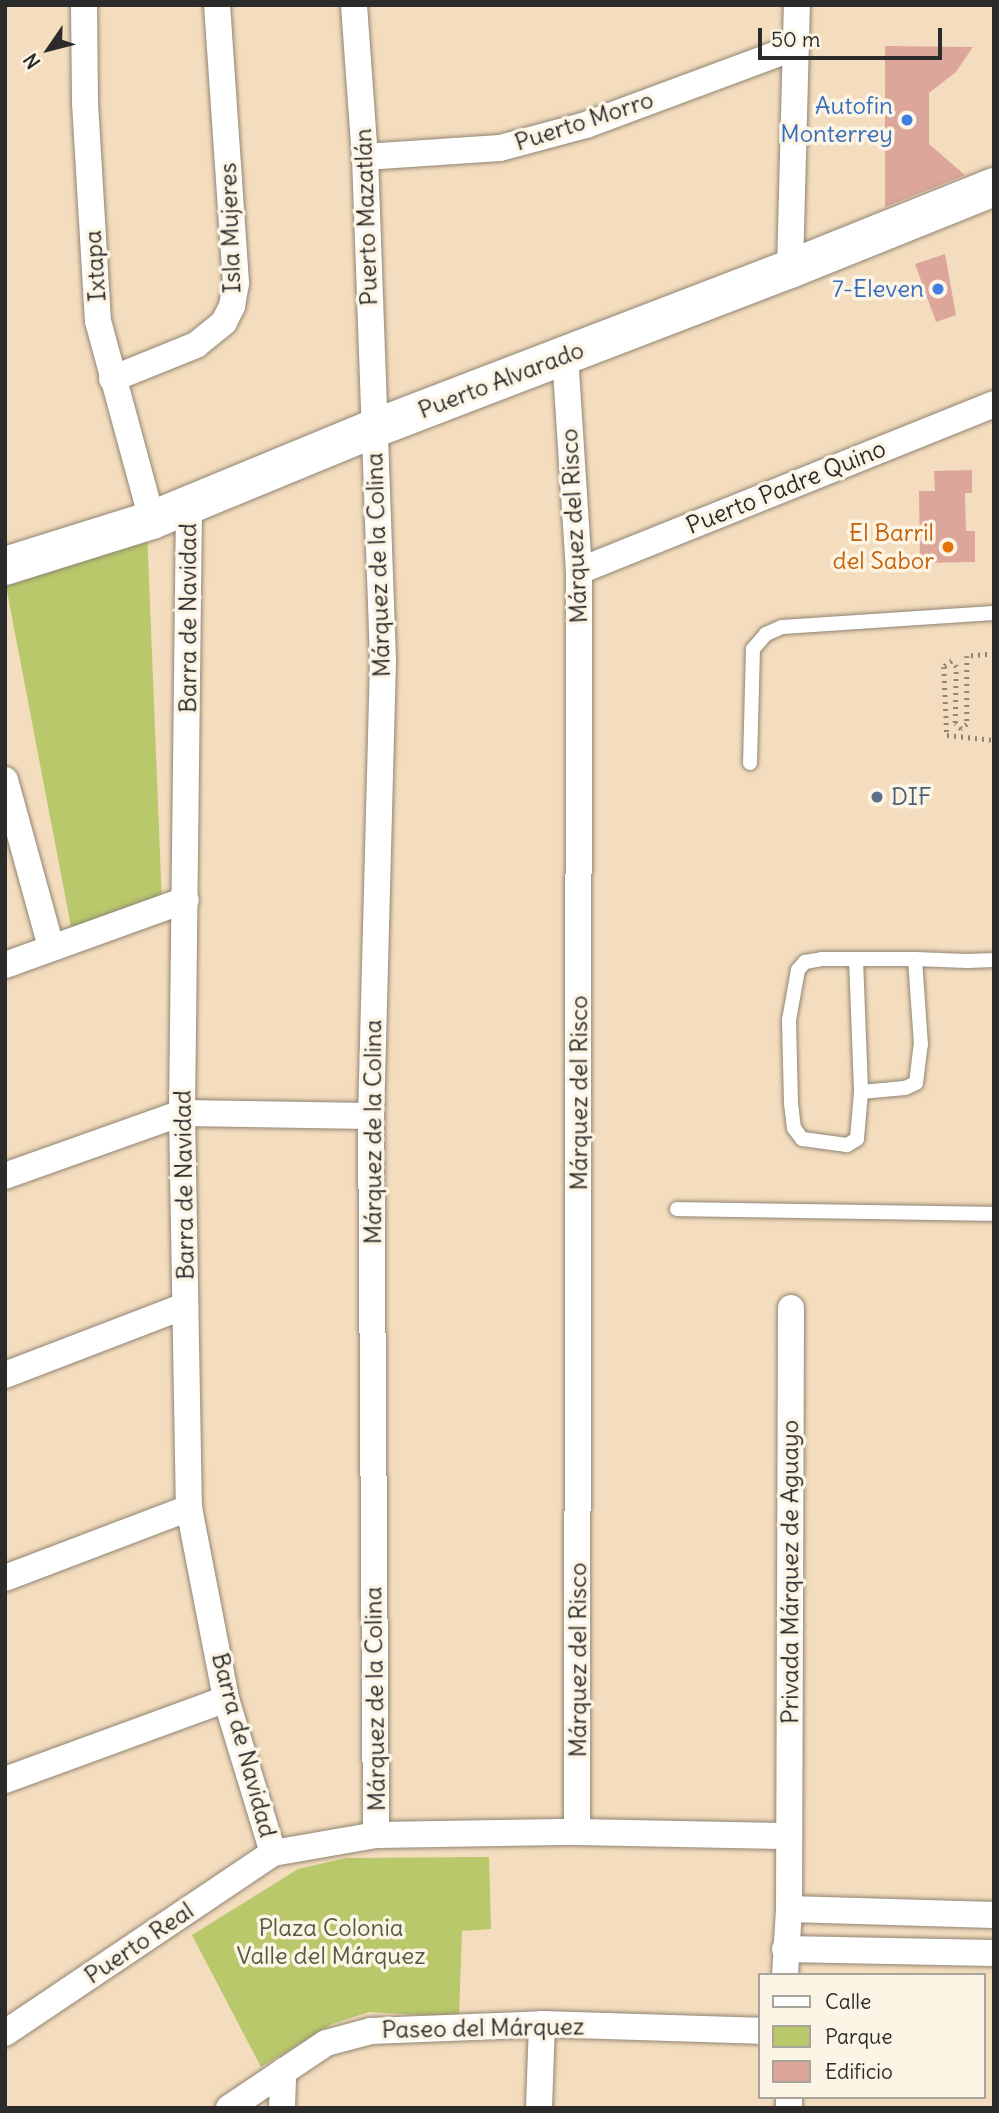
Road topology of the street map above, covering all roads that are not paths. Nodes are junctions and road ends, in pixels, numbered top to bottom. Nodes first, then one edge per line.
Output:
1 (84, 5) edge
2 (217, 5) edge
3 (354, 5) edge
4 (797, 5) edge
5 (796, 47) junction
6 (365, 158) junction
7 (994, 187) edge
8 (790, 269) junction
9 (565, 355) junction
10 (112, 379) junction
11 (994, 404) edge
12 (373, 429) junction
13 (189, 506) junction
14 (152, 520) junction
15 (5, 566) edge
16 (579, 571) junction
17 (994, 613) edge
18 (750, 763) dead end
19 (5, 780) edge
20 (187, 900) junction
21 (51, 947) junction
22 (856, 959) junction
23 (915, 959) junction
24 (994, 960) edge
25 (5, 965) edge
26 (861, 1091) junction
27 (182, 1113) junction
28 (371, 1116) junction
29 (5, 1176) edge
30 (677, 1209) dead end
31 (994, 1214) edge
32 (185, 1306) junction
33 (791, 1307) dead end
34 (5, 1375) edge
35 (189, 1508) junction
36 (5, 1578) edge
37 (226, 1699) junction
38 (5, 1780) edge
39 (577, 1832) junction
40 (376, 1835) junction
41 (789, 1836) junction
42 (273, 1853) junction
43 (789, 1909) junction
44 (994, 1915) edge
45 (994, 1953) edge
46 (785, 1962) edge
47 (542, 2024) junction
48 (758, 2031) edge
49 (5, 2033) edge
50 (283, 2071) junction
51 (229, 2108) edge
52 (282, 2108) edge
53 (540, 2108) edge

1 - 10 street, Ixtapa
2 - 10 street, Isla Mujeres
3 - 6 street, Puerto Mazatlán
4 - 5 street
5 - 6 street, Puerto Morro
5 - 8 street
6 - 12 street, Puerto Mazatlán
7 - 8 street, Puerto Alvarado
8 - 9 street, Puerto Alvarado
9 - 12 street, Puerto Alvarado
9 - 16 street, Márquez del Risco
10 - 14 street, Ixtapa
11 - 16 street, Puerto Padre Quino
12 - 13 street, Puerto Alvarado
12 - 28 street, Márquez de la Colina
13 - 14 street, Puerto Alvarado
13 - 20 street, Barra de Navidad
14 - 15 street, Puerto Alvarado
16 - 39 street, Márquez del Risco
17 - 18 lane
19 - 21 street
20 - 21 street
20 - 27 street, Barra de Navidad
21 - 25 street
22 - 23 lane
22 - 26 lane
22 - 26 lane
23 - 24 lane
23 - 26 lane
27 - 28 street
27 - 29 street
27 - 32 street, Barra de Navidad
28 - 40 street, Márquez de la Colina
30 - 31 lane
32 - 34 street
32 - 35 street, Barra de Navidad
33 - 41 street, Privada Márquez de Aguayo
35 - 36 street
35 - 37 street, Barra de Navidad
37 - 38 street
37 - 42 street, Barra de Navidad
39 - 40 street
39 - 41 street
40 - 42 street
41 - 43 street, Privada Márquez de Aguayo
42 - 49 street, Puerto Real
43 - 44 street
43 - 46 street, Privada Márquez de Aguayo
45 - 46 street
47 - 48 street, Paseo del Márquez
47 - 50 street, Paseo del Márquez
47 - 53 street
50 - 51 street, Paseo del Márquez
50 - 52 street

